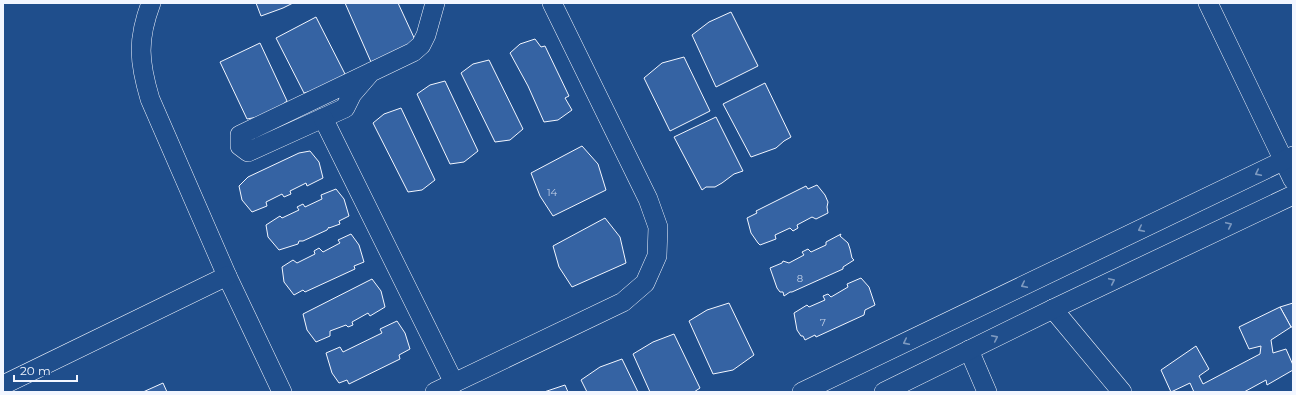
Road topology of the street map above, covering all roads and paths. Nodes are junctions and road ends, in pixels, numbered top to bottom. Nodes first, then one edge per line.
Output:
1 (151, 3) edge
2 (435, 3) edge
3 (552, 3) edge
4 (1208, 3) edge
5 (371, 72) junction
6 (295, 109) junction
7 (323, 118) junction
8 (304, 127) junction
9 (1288, 158) edge
10 (1293, 180) edge
11 (1293, 195) edge
12 (227, 276) junction
13 (1053, 309) junction
14 (969, 350) junction
15 (454, 383) junction
16 (3, 385) edge
17 (282, 392) edge
18 (435, 392) edge
19 (802, 392) edge
20 (884, 392) edge
21 (986, 392) edge
22 (1122, 392) edge

1 - 12 street
2 - 5 street
3 - 15 street
4 - 9 street
5 - 6 street
5 - 7 street
6 - 8 street
6 - 8 street
7 - 8 street
7 - 15 street
9 - 10 street
9 -> 19 street
13 -> 11 street
12 - 16 street
12 - 17 street
14 -> 13 street
13 - 22 street
14 - 20 street
14 - 21 street
15 - 18 street

